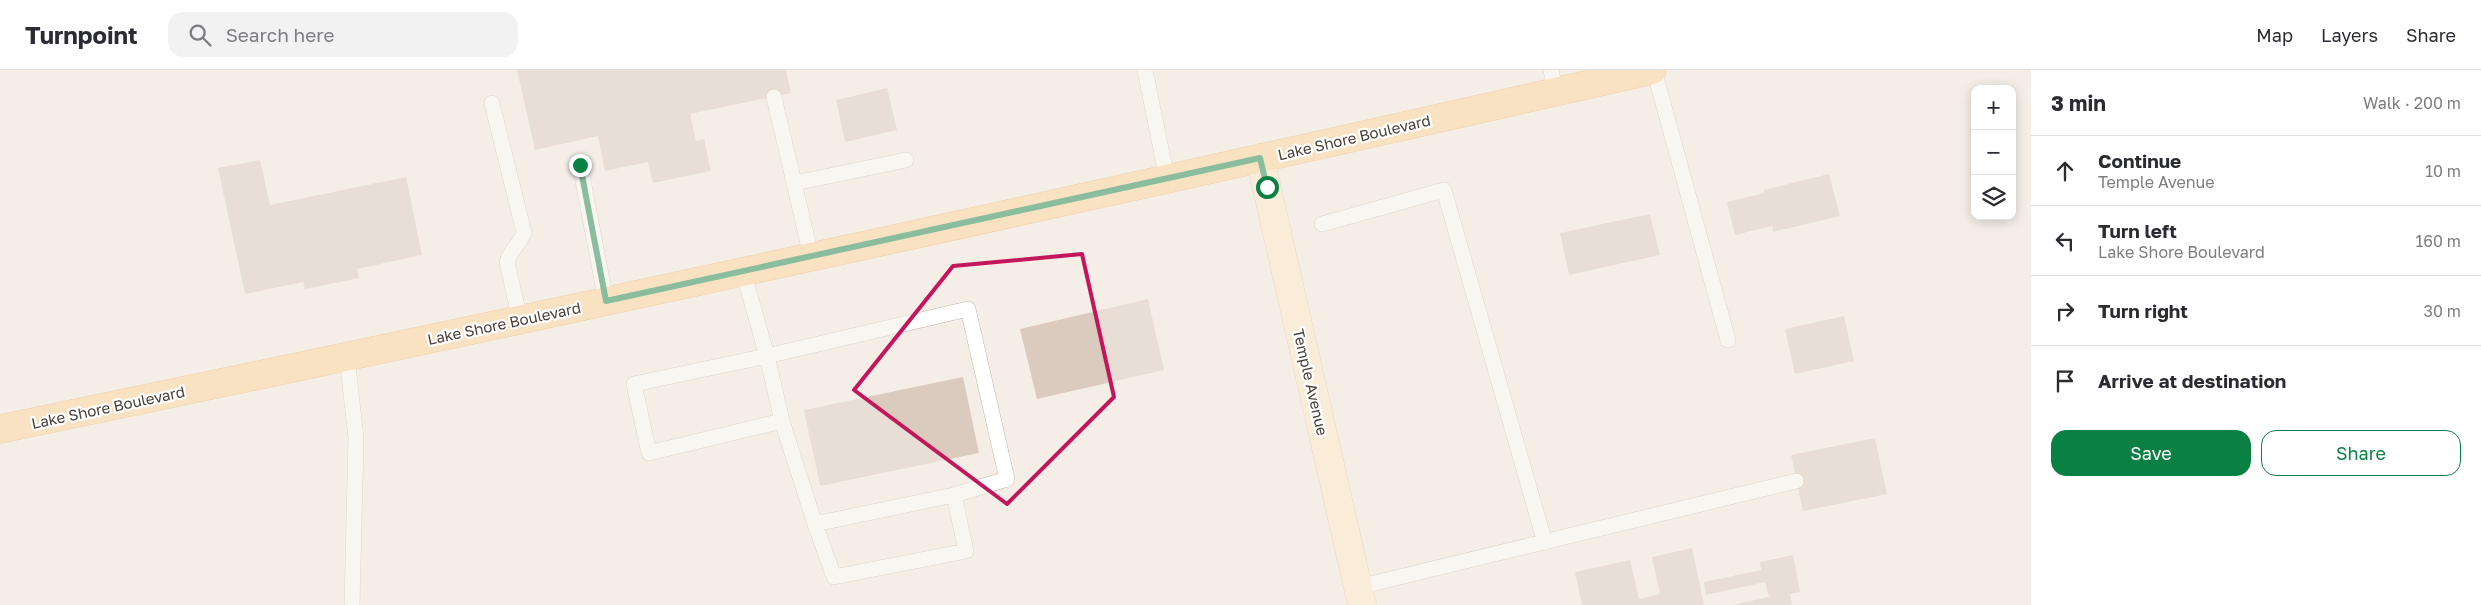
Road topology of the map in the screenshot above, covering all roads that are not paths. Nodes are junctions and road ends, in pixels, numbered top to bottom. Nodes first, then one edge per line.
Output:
1 (1145, 70) edge
2 (1653, 70) edge
3 (1553, 81) edge
4 (774, 97) dead end
5 (492, 103) dead end
6 (1260, 158) junction
7 (906, 160) dead end
8 (580, 165) dead end
9 (1167, 179) junction
10 (795, 183) junction
11 (1322, 224) dead end
12 (810, 256) junction
13 (743, 271) junction
14 (606, 301) junction
15 (520, 320) junction
16 (1728, 340) dead end
17 (767, 356) junction
18 (347, 357) junction
19 (782, 421) junction
20 (0, 429) edge
21 (1796, 480) dead end
22 (954, 495) junction
23 (815, 524) junction
24 (1545, 543) junction
25 (1360, 596) edge
26 (352, 605) edge

1 - 9 lane
2 - 3 main road, Lake Shore Boulevard
2 - 16 lane
3 - 6 main road, Lake Shore Boulevard
4 - 10 lane
5 - 15 lane
6 - 9 main road, Lake Shore Boulevard
6 - 25 street, Temple Avenue
7 - 10 lane
8 - 14 lane
9 - 12 main road, Lake Shore Boulevard
10 - 12 lane
11 - 24 lane
12 - 13 main road, Lake Shore Boulevard
13 - 14 main road, Lake Shore Boulevard
13 - 17 lane
14 - 15 main road, Lake Shore Boulevard
15 - 18 main road, Lake Shore Boulevard
17 - 19 lane
17 - 19 lane
17 - 22 lane
18 - 20 main road, Lake Shore Boulevard
18 - 26 lane
19 - 23 lane
21 - 24 lane
22 - 23 lane
22 - 23 lane
24 - 25 lane

